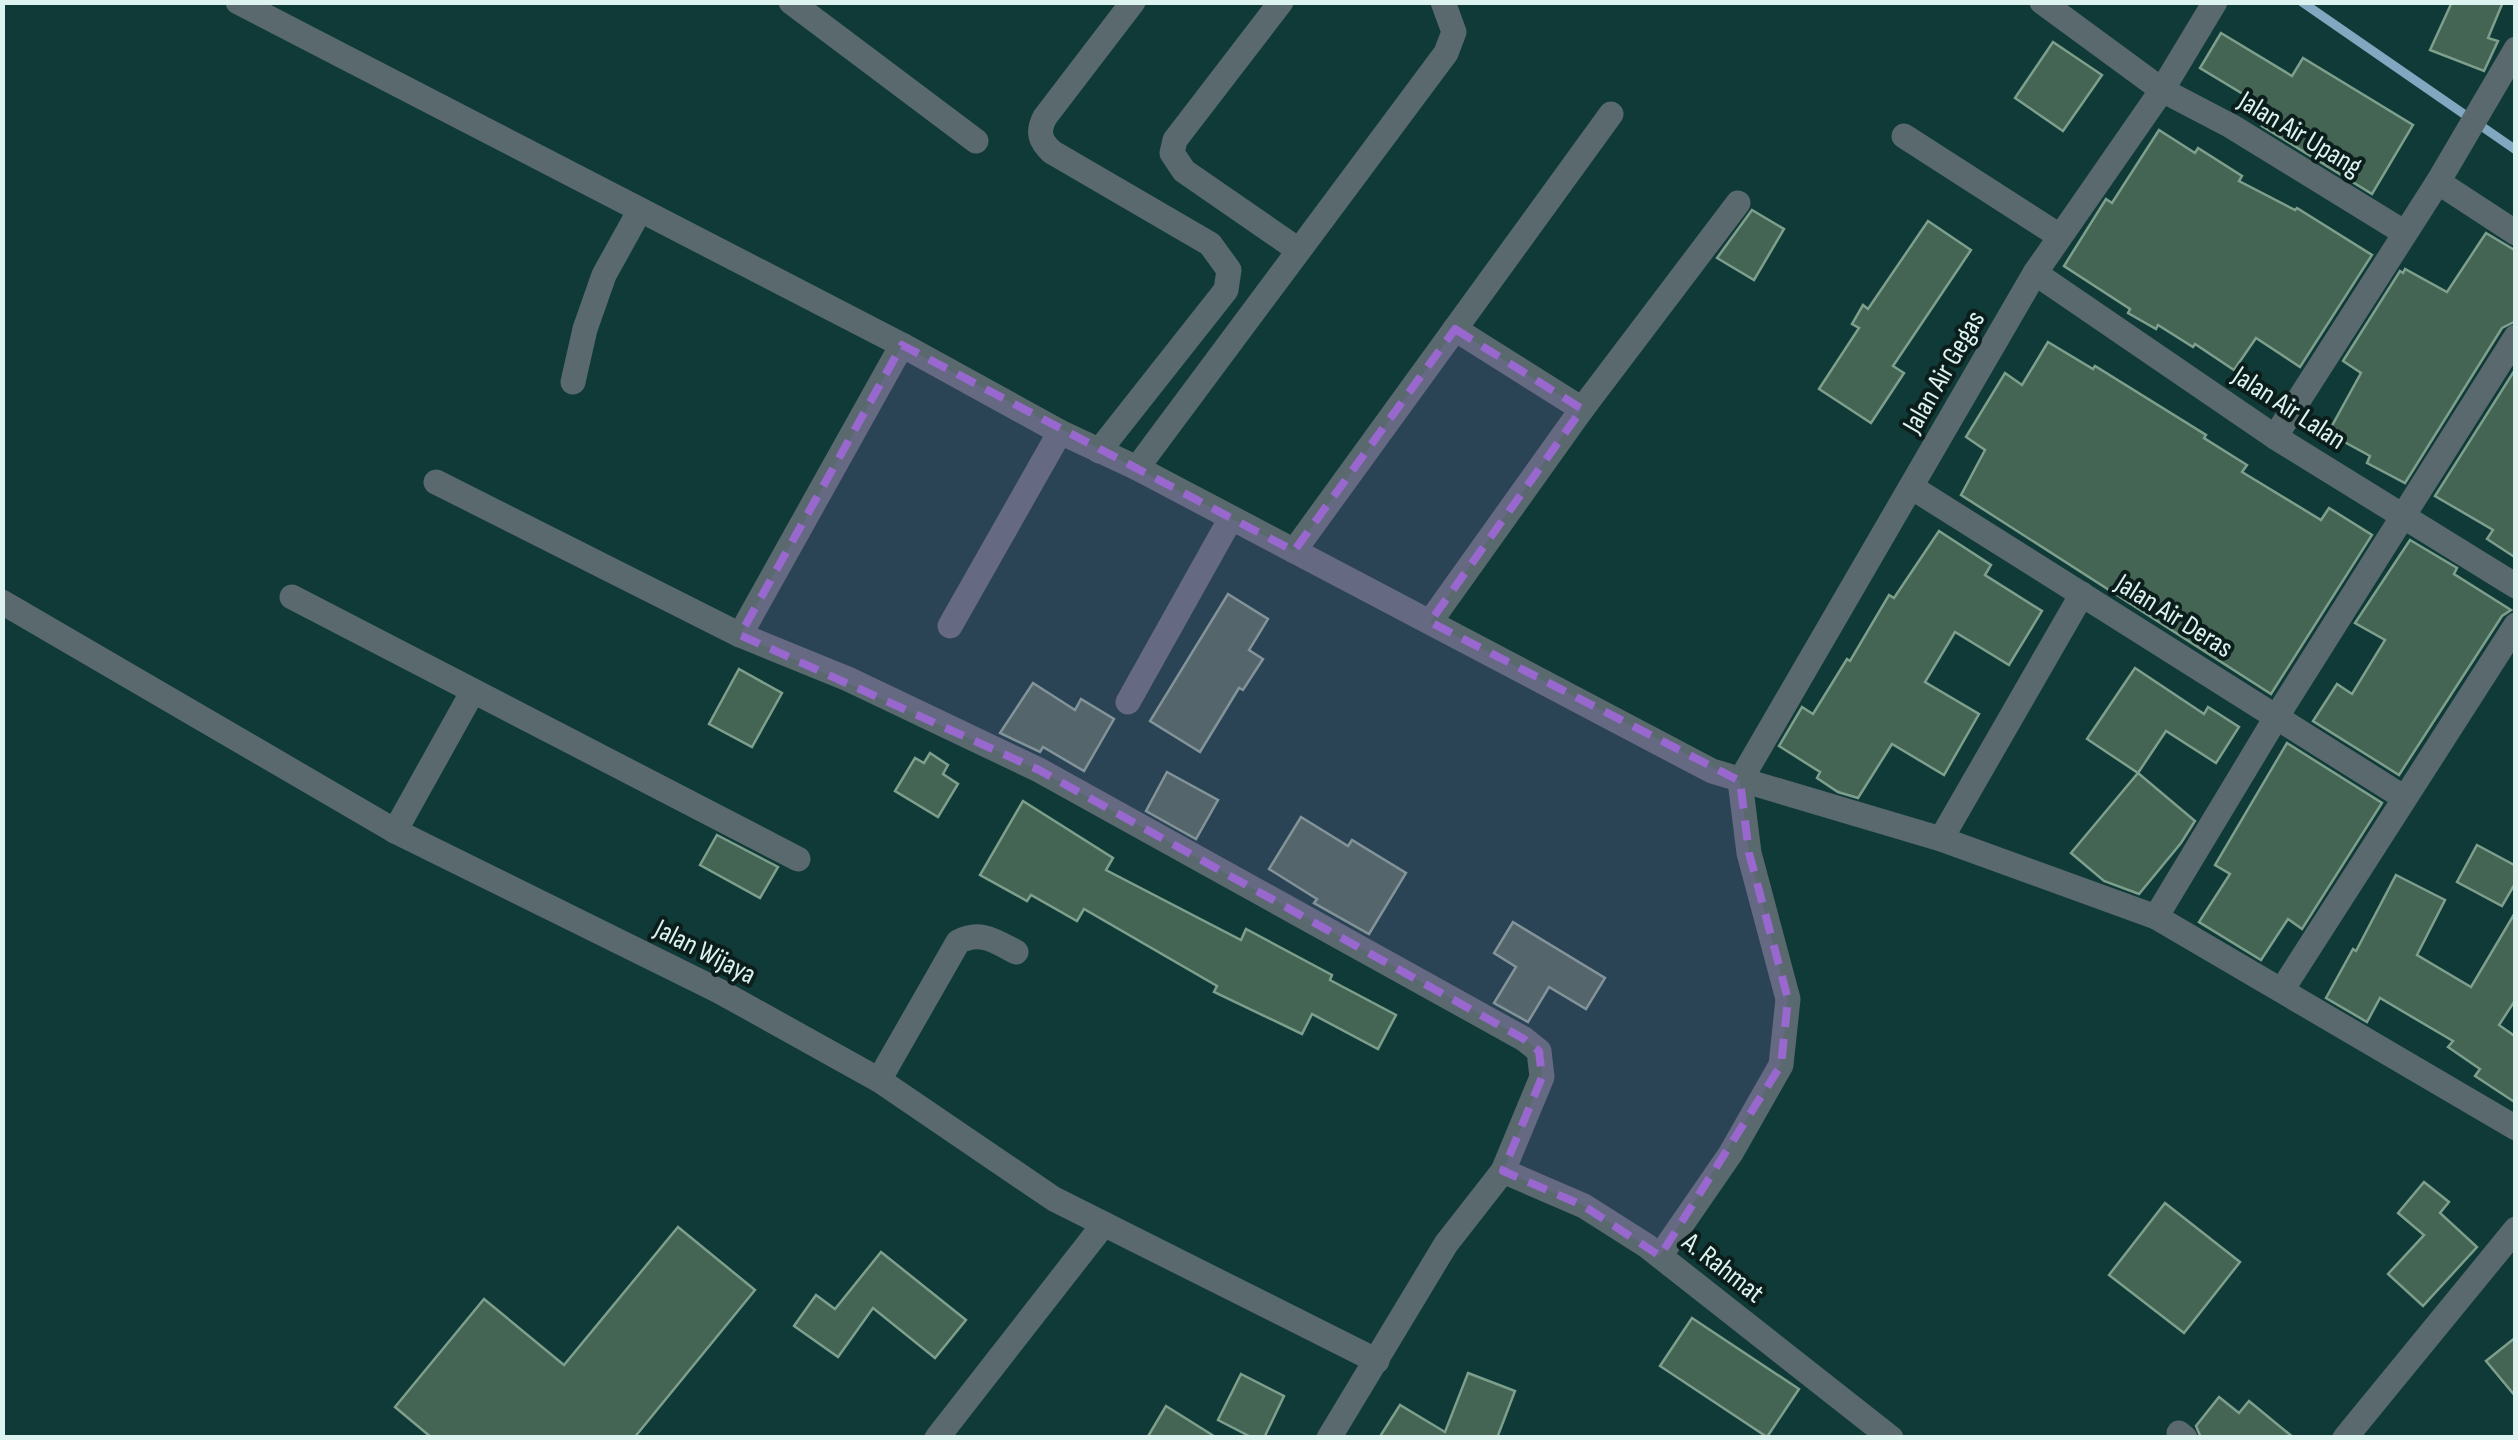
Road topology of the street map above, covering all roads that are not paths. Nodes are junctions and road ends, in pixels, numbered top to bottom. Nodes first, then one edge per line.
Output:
1 (238, 2) edge
2 (791, 2) edge
3 (1132, 2) edge
4 (1282, 2) edge
5 (1443, 2) edge
6 (2042, 2) edge
7 (2215, 2) edge
8 (2516, 49) edge
9 (2162, 90) junction
10 (1611, 114) dead end
11 (1904, 136) dead end
12 (976, 140) dead end
13 (2444, 172) junction
14 (1738, 203) dead end
15 (640, 210) junction
16 (2405, 232) junction
17 (2516, 234) edge
18 (2058, 235) junction
19 (1297, 249) junction
20 (2035, 273) junction
21 (1455, 329) junction
22 (2516, 338) edge
23 (902, 345) junction
24 (573, 382) dead end
25 (1582, 408) junction
26 (1060, 432) junction
27 (2275, 437) junction
28 (1099, 451) junction
29 (1137, 468) junction
30 (436, 482) dead end
31 (1913, 488) junction
32 (2403, 516) junction
33 (1232, 518) junction
34 (1294, 551) junction
35 (2516, 586) edge
36 (2082, 594) junction
37 (292, 596) dead end
38 (2, 602) edge
39 (1430, 622) junction
40 (2516, 625) edge
41 (950, 626) dead end
42 (740, 635) junction
43 (472, 691) junction
44 (1128, 702) dead end
45 (2277, 716) junction
46 (1740, 782) junction
47 (2403, 796) junction
48 (395, 831) junction
49 (1941, 839) junction
50 (798, 859) dead end
51 (2156, 917) junction
52 (1016, 952) dead end
53 (2282, 990) junction
54 (879, 1080) junction
55 (2516, 1128) edge
56 (1503, 1171) junction
57 (1104, 1224) junction
58 (2516, 1229) edge
59 (1660, 1256) junction
60 (1377, 1360) junction
61 (937, 1438) edge
62 (1329, 1438) edge
63 (1891, 1438) edge
64 (2344, 1438) edge

1 - 15 street
2 - 12 street
3 - 28 street
4 - 19 street
5 - 19 street
6 - 9 street, Jalan Air Upang
7 - 9 street, Jalan Air Gegas
8 - 13 street
9 - 16 street, Jalan Air Upang
9 - 18 street, Jalan Air Gegas
10 - 21 street
11 - 18 street
13 - 16 street
13 - 17 street
14 - 25 street
15 - 23 street
15 - 24 street
16 - 27 street
18 - 20 street, Jalan Air Gegas
19 - 29 street
20 - 27 street, Jalan Air Lalan
20 - 31 street, Jalan Air Gegas
21 - 25 street
21 - 34 street
22 - 32 street
23 - 26 street
23 - 42 street
25 - 39 street
26 - 28 street
26 - 41 street
27 - 32 street, Jalan Air Lalan
28 - 29 street
29 - 33 street
30 - 42 street
31 - 36 street, Jalan Air Deras
31 - 46 street, Jalan Air Gegas
32 - 35 street, Jalan Air Lalan
32 - 45 street
33 - 34 street
33 - 44 street
34 - 39 street
36 - 45 street, Jalan Air Deras
36 - 49 street
37 - 43 street
38 - 48 street, Jalan Wijaya
39 - 46 street
40 - 47 street
42 - 56 street
43 - 48 street
43 - 50 street
45 - 47 street, Jalan Air Deras
45 - 51 street
46 - 49 street
46 - 59 street
47 - 53 street
48 - 54 street, Jalan Wijaya
49 - 51 street
51 - 53 street
52 - 54 street
53 - 55 street
54 - 57 street, Jalan Wijaya
56 - 59 street, A. Rahmat
56 - 60 street
57 - 60 street, Jalan Wijaya
57 - 61 street
58 - 64 street
59 - 63 street, A. Rahmat
60 - 62 street

